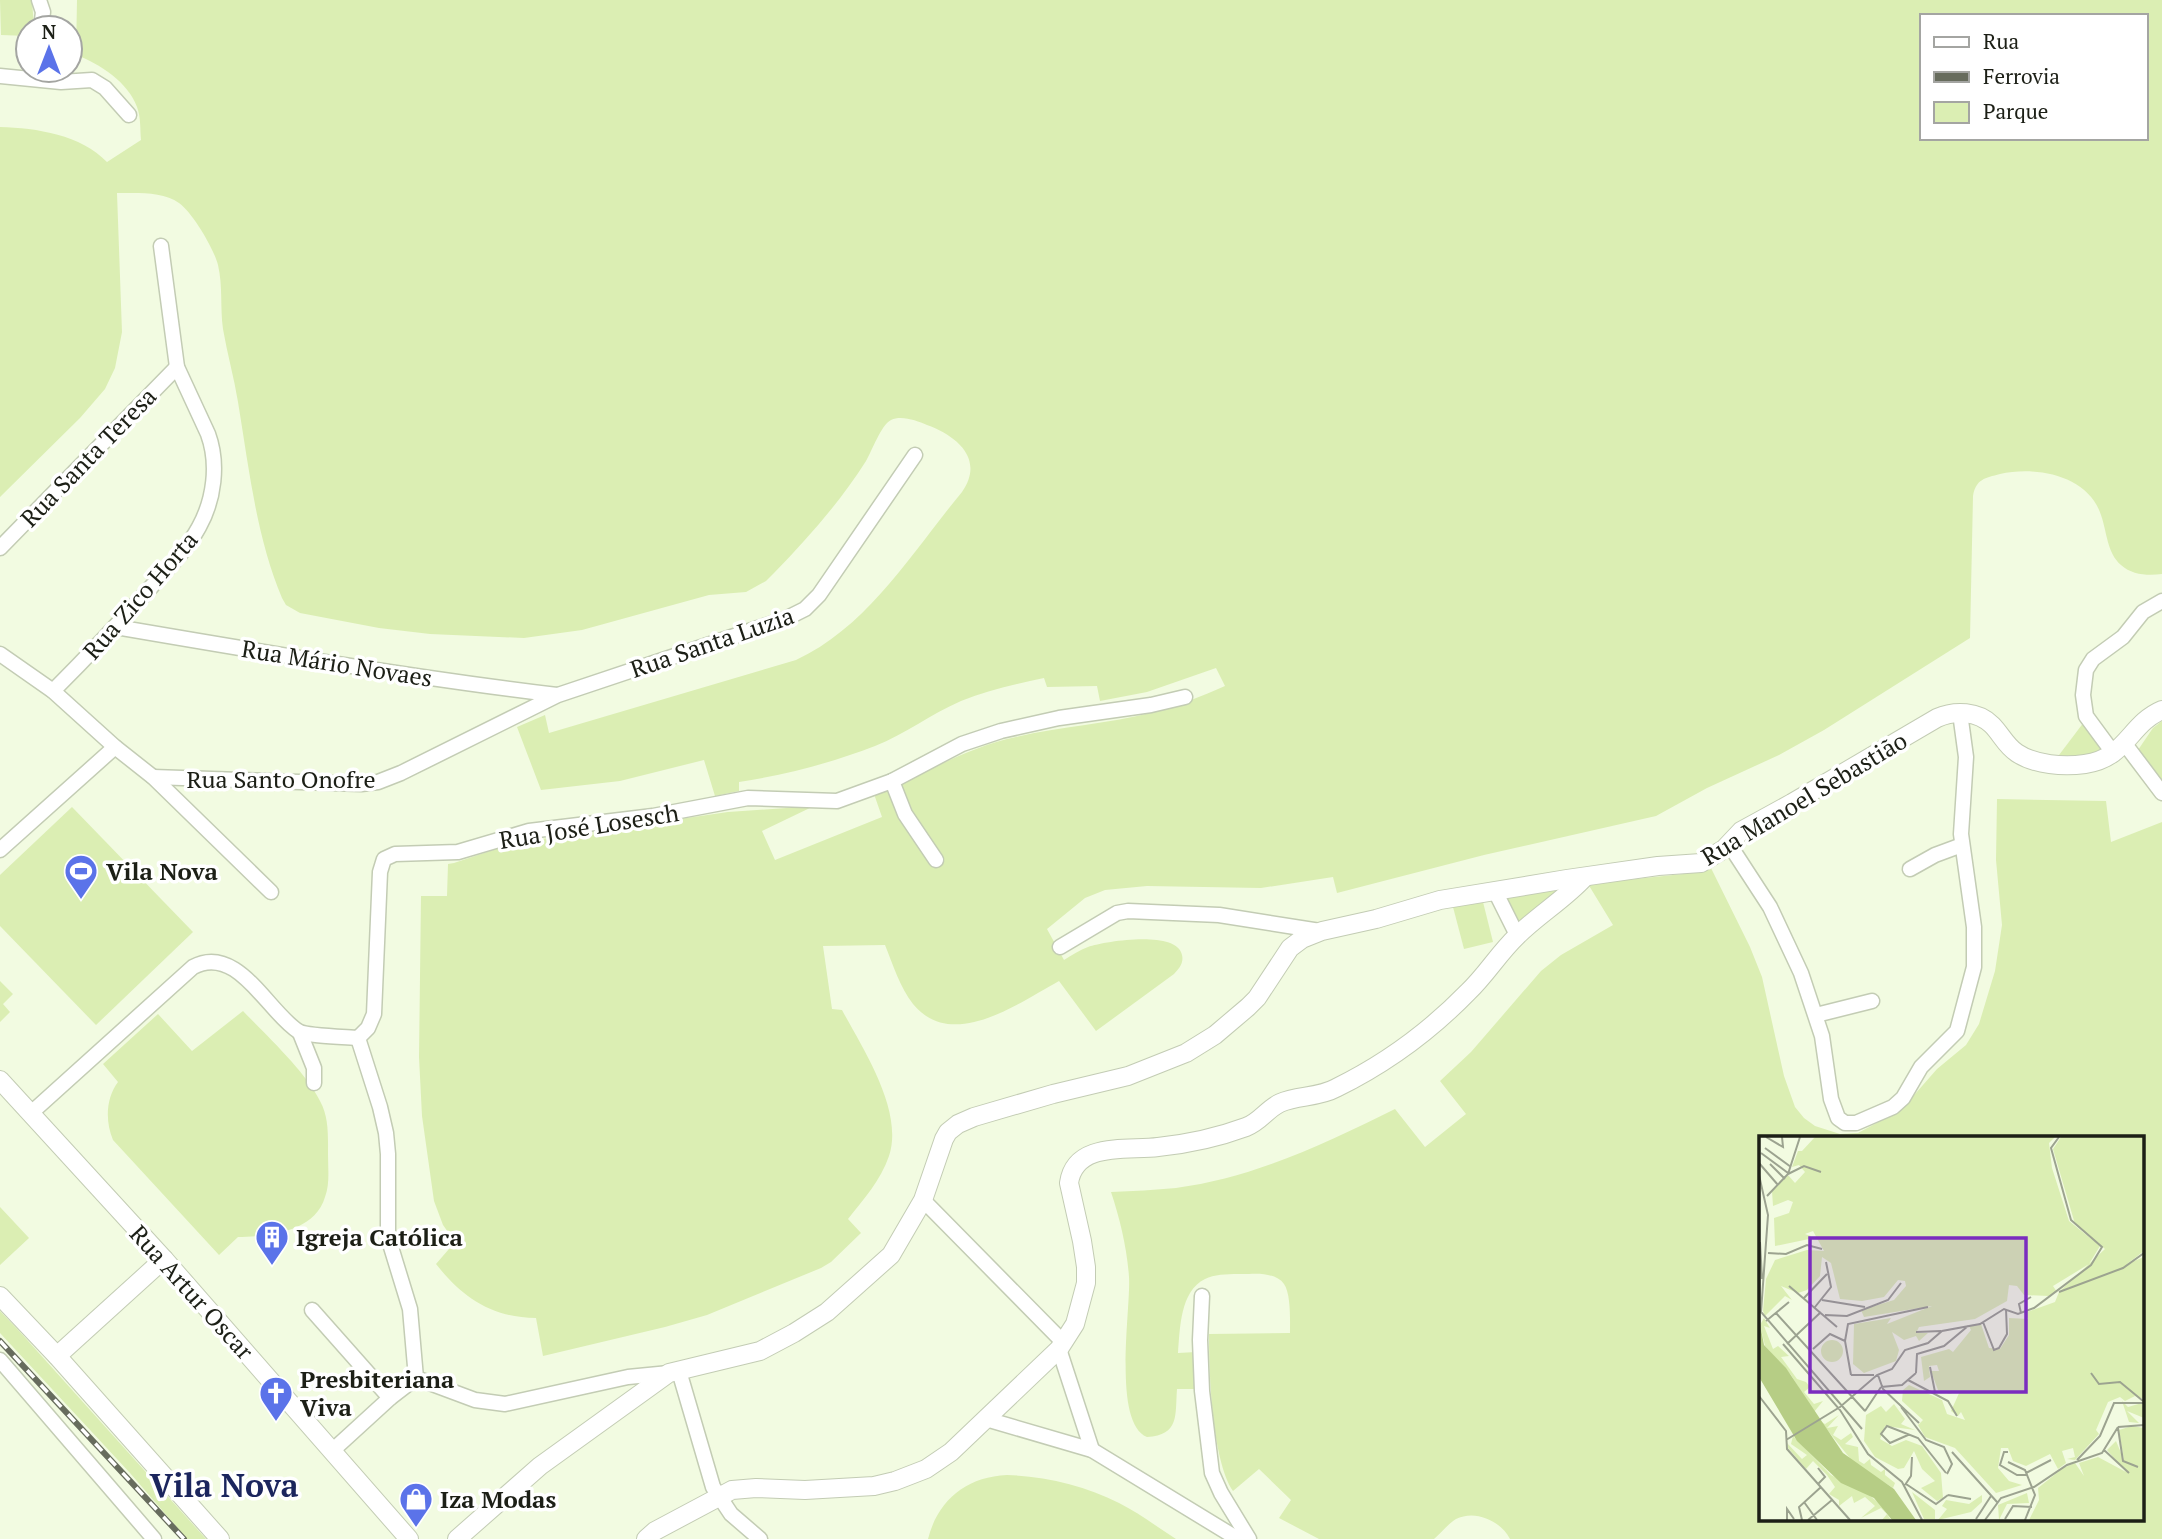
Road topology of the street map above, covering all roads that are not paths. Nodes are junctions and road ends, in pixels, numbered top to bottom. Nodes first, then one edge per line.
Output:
1 (84, 80) edge
2 (129, 115) dead end
3 (161, 246) dead end
4 (177, 367) junction
5 (915, 455) dead end
6 (0, 548) edge
7 (2162, 601) edge
8 (116, 627) junction
9 (0, 654) edge
10 (53, 691) junction
11 (558, 695) junction
12 (1185, 697) dead end
13 (2162, 710) edge
14 (1960, 713) junction
15 (114, 747) junction
16 (2119, 749) junction
17 (153, 777) junction
18 (892, 782) junction
19 (2162, 793) edge
20 (1729, 844) junction
21 (1962, 845) junction
22 (0, 850) edge
23 (936, 860) dead end
24 (1910, 869) dead end
25 (1585, 877) junction
26 (1495, 891) junction
27 (271, 892) dead end
28 (1322, 931) junction
29 (1517, 935) junction
30 (1060, 947) dead end
31 (1872, 1001) dead end
32 (1816, 1015) junction
33 (300, 1033) junction
34 (358, 1038) junction
35 (0, 1080) edge
36 (314, 1083) dead end
37 (30, 1114) junction
38 (923, 1200) junction
39 (164, 1259) junction
40 (0, 1296) edge
41 (1202, 1296) dead end
42 (312, 1310) dead end
43 (1062, 1346) junction
44 (57, 1356) junction
45 (0, 1360) edge
46 (674, 1372) junction
47 (416, 1378) junction
48 (390, 1398) junction
49 (986, 1419) junction
50 (1092, 1450) junction
51 (332, 1451) junction
52 (718, 1496) junction
53 (154, 1539) edge
54 (220, 1539) edge
55 (409, 1539) edge
56 (457, 1539) edge
57 (646, 1539) edge
58 (760, 1539) edge
59 (1238, 1539) edge
60 (1249, 1539) edge

1 - 2 street
3 - 4 street, Rua Zico Horta
4 - 6 street, Rua Santa Teresa
4 - 8 street, Rua Zico Horta
5 - 11 street, Rua Santa Luzia
7 - 16 street
8 - 10 street, Rua Zico Horta
8 - 11 street, Rua Mário Novaes
9 - 10 street
10 - 15 street
11 - 17 street, Rua Santo Onofre
12 - 18 street, Rua José Losesch
13 - 16 street
14 - 16 street
14 - 20 street, Rua Manoel Sebastião
14 - 21 street
15 - 17 street
15 - 22 street
16 - 19 street
17 - 27 street
18 - 23 street
18 - 34 street, Rua José Losesch
20 - 25 street, Rua Manoel Sebastião
20 - 32 street
21 - 24 street
21 - 32 street
25 - 26 street, Rua Manoel Sebastião
25 - 29 street
26 - 28 street, Rua Manoel Sebastião
26 - 29 street
28 - 30 street
28 - 38 street, Rua Manoel Sebastião
29 - 43 street
31 - 32 street
33 - 34 street
33 - 36 street
33 - 37 street
34 - 47 street
35 - 37 street, Rua Artur Oscar
37 - 39 street, Rua Artur Oscar
38 - 43 street
38 - 46 street, Rua Manoel Sebastião
39 - 44 street
39 - 51 street, Rua Artur Oscar
40 - 44 street
41 - 60 street
42 - 48 street
43 - 49 street
43 - 50 street
44 - 54 street
45 - 53 street
46 - 47 street
46 - 52 street
46 - 56 street
47 - 48 street
48 - 51 street
49 - 50 street
49 - 52 street
50 - 59 street
51 - 55 street, Rua Artur Oscar
52 - 57 street
52 - 58 street

